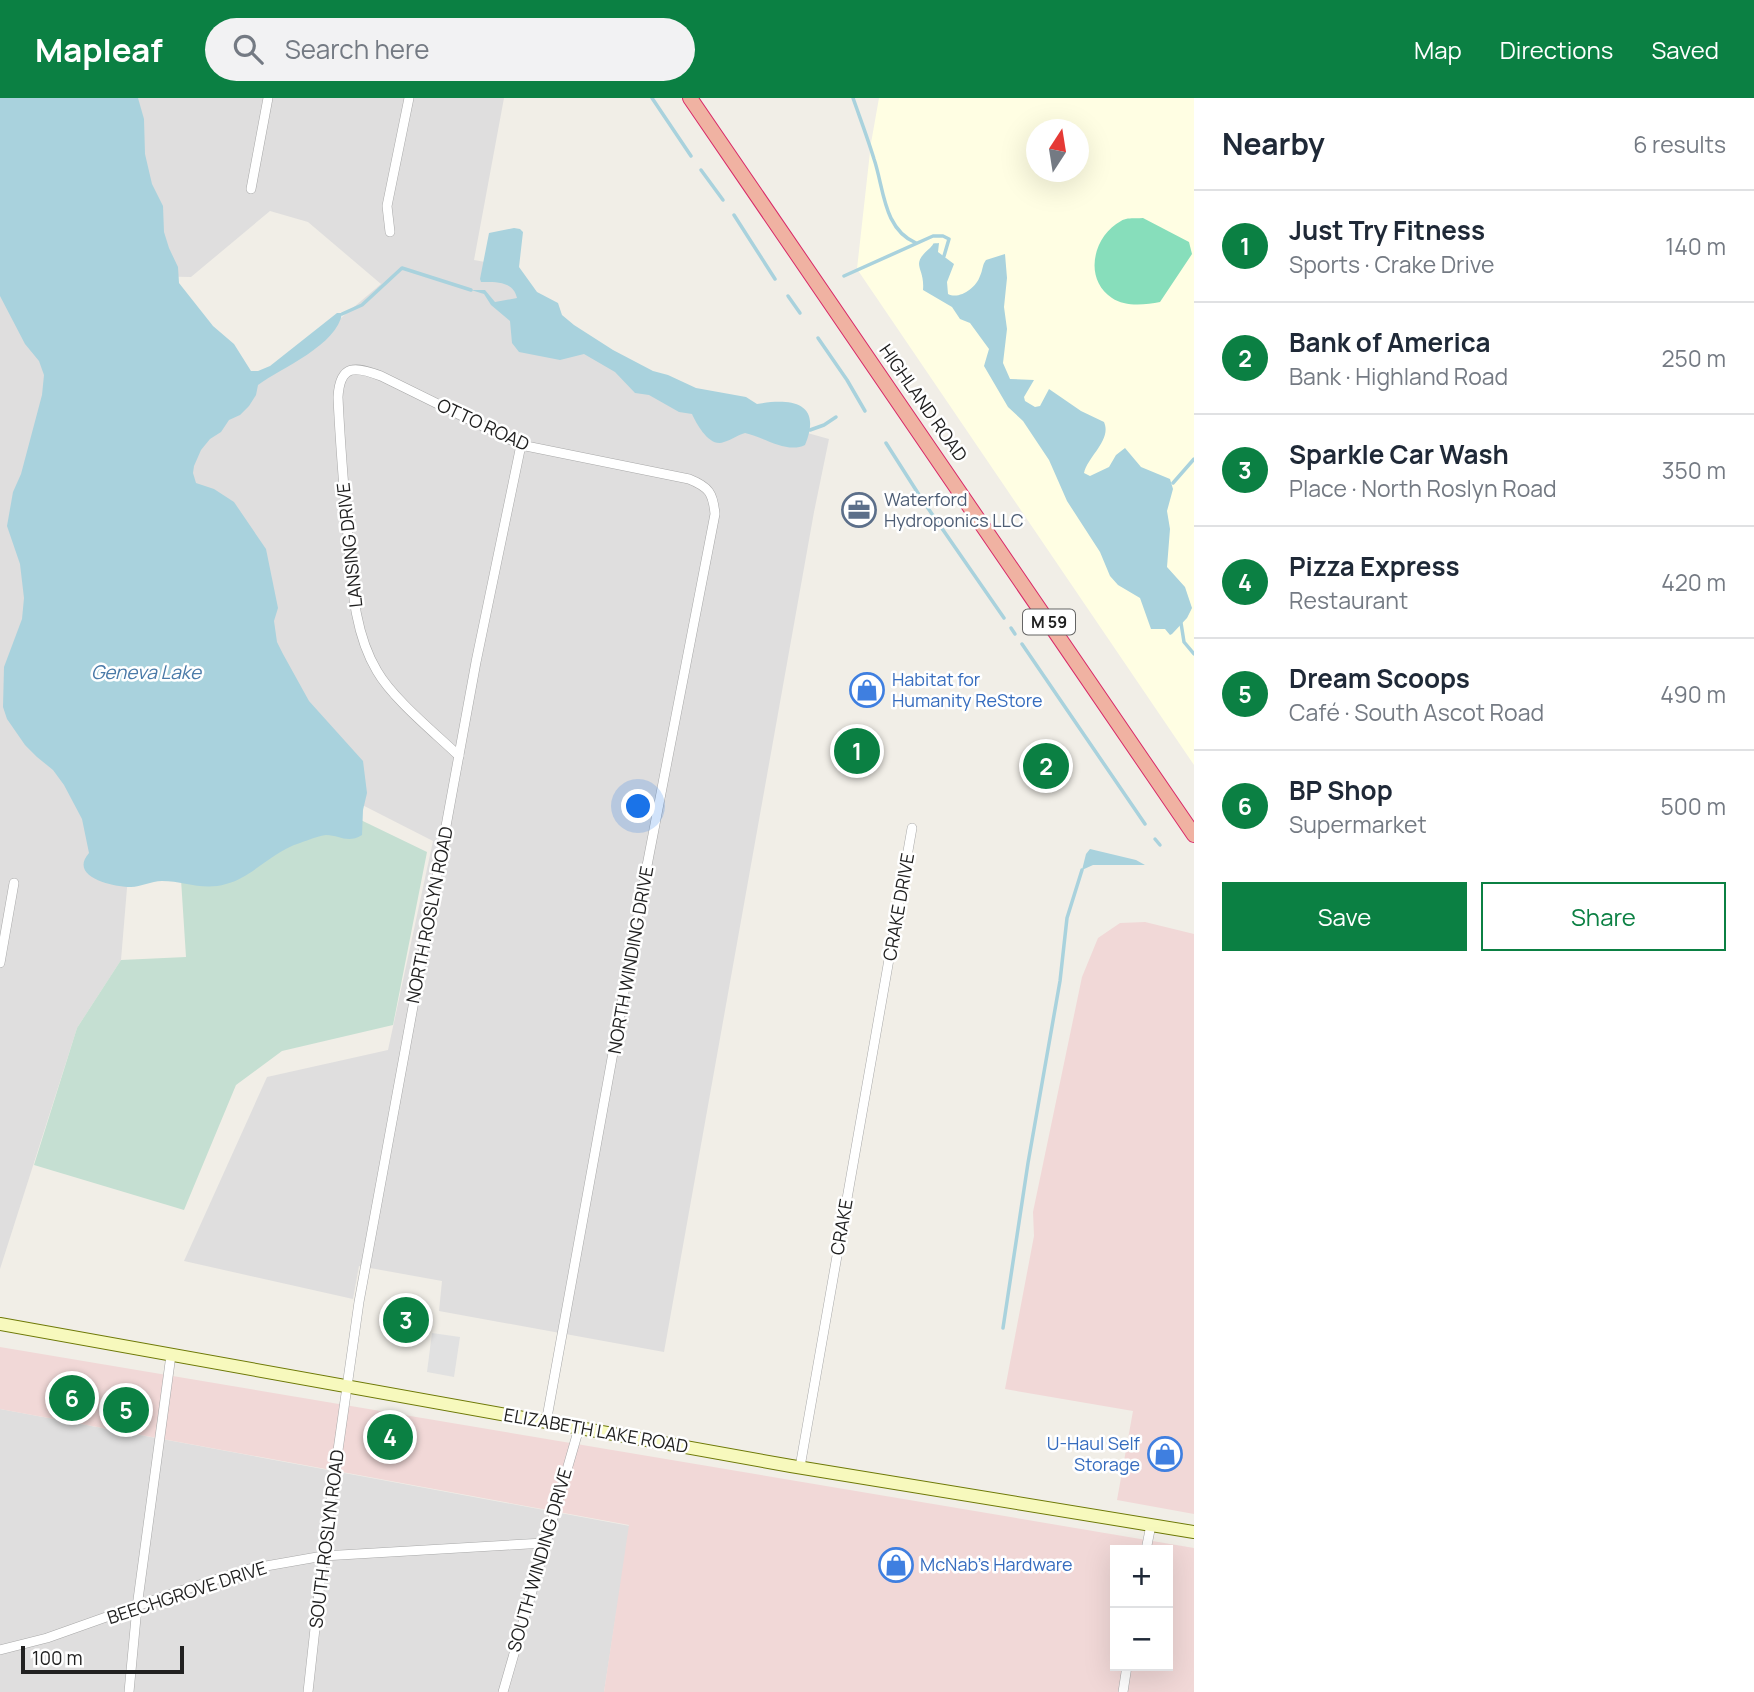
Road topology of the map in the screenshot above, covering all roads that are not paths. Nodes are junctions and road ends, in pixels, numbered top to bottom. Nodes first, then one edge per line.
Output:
1 (268, 98) edge
2 (409, 98) edge
3 (690, 98) edge
4 (251, 189) dead end
5 (390, 232) dead end
6 (339, 382) joint
7 (521, 445) junction
8 (713, 498) joint
9 (459, 756) junction
10 (912, 828) dead end
11 (1194, 835) edge
12 (14, 883) dead end
13 (0, 963) edge
14 (885, 987) joint
15 (0, 1324) edge
16 (171, 1355) junction
17 (346, 1387) junction
18 (546, 1423) junction
19 (579, 1428) junction
20 (800, 1467) junction
21 (1151, 1525) junction
22 (1194, 1532) edge
23 (544, 1543) junction
24 (1147, 1545) edge
25 (323, 1556) junction
26 (137, 1607) junction
27 (0, 1650) edge
28 (1126, 1671) edge
29 (129, 1692) edge
30 (308, 1692) edge
31 (503, 1692) edge
32 (1123, 1692) edge

1 - 4 street
2 - 5 street
3 - 11 highway, HIGHLAND ROAD / M 59
6 - 7 street, OTTO ROAD
6 - 9 street, LANSING DRIVE
7 - 8 street, OTTO ROAD
7 - 9 street, NORTH ROSLYN ROAD
8 - 18 street, NORTH WINDING DRIVE
9 - 17 street, NORTH ROSLYN ROAD
10 - 14 street, CRAKE DRIVE
12 - 13 street
14 - 20 street, CRAKE
15 - 16 main road, ELIZABETH LAKE ROAD
16 - 17 main road, ELIZABETH LAKE ROAD
16 - 26 street
17 - 18 main road, ELIZABETH LAKE ROAD
17 - 25 street, SOUTH ROSLYN ROAD
18 - 19 main road, ELIZABETH LAKE ROAD
19 - 20 main road, ELIZABETH LAKE ROAD
19 - 23 street, SOUTH WINDING DRIVE
20 - 21 main road, ELIZABETH LAKE ROAD
21 - 22 main road, ELIZABETH LAKE ROAD
21 - 24 street
23 - 25 street, BEECHGROVE DRIVE
23 - 31 street, SOUTH WINDING DRIVE
25 - 26 street, BEECHGROVE DRIVE
25 - 30 street, SOUTH ROSLYN ROAD
26 - 27 street, BEECHGROVE DRIVE
26 - 29 street
28 - 32 street

